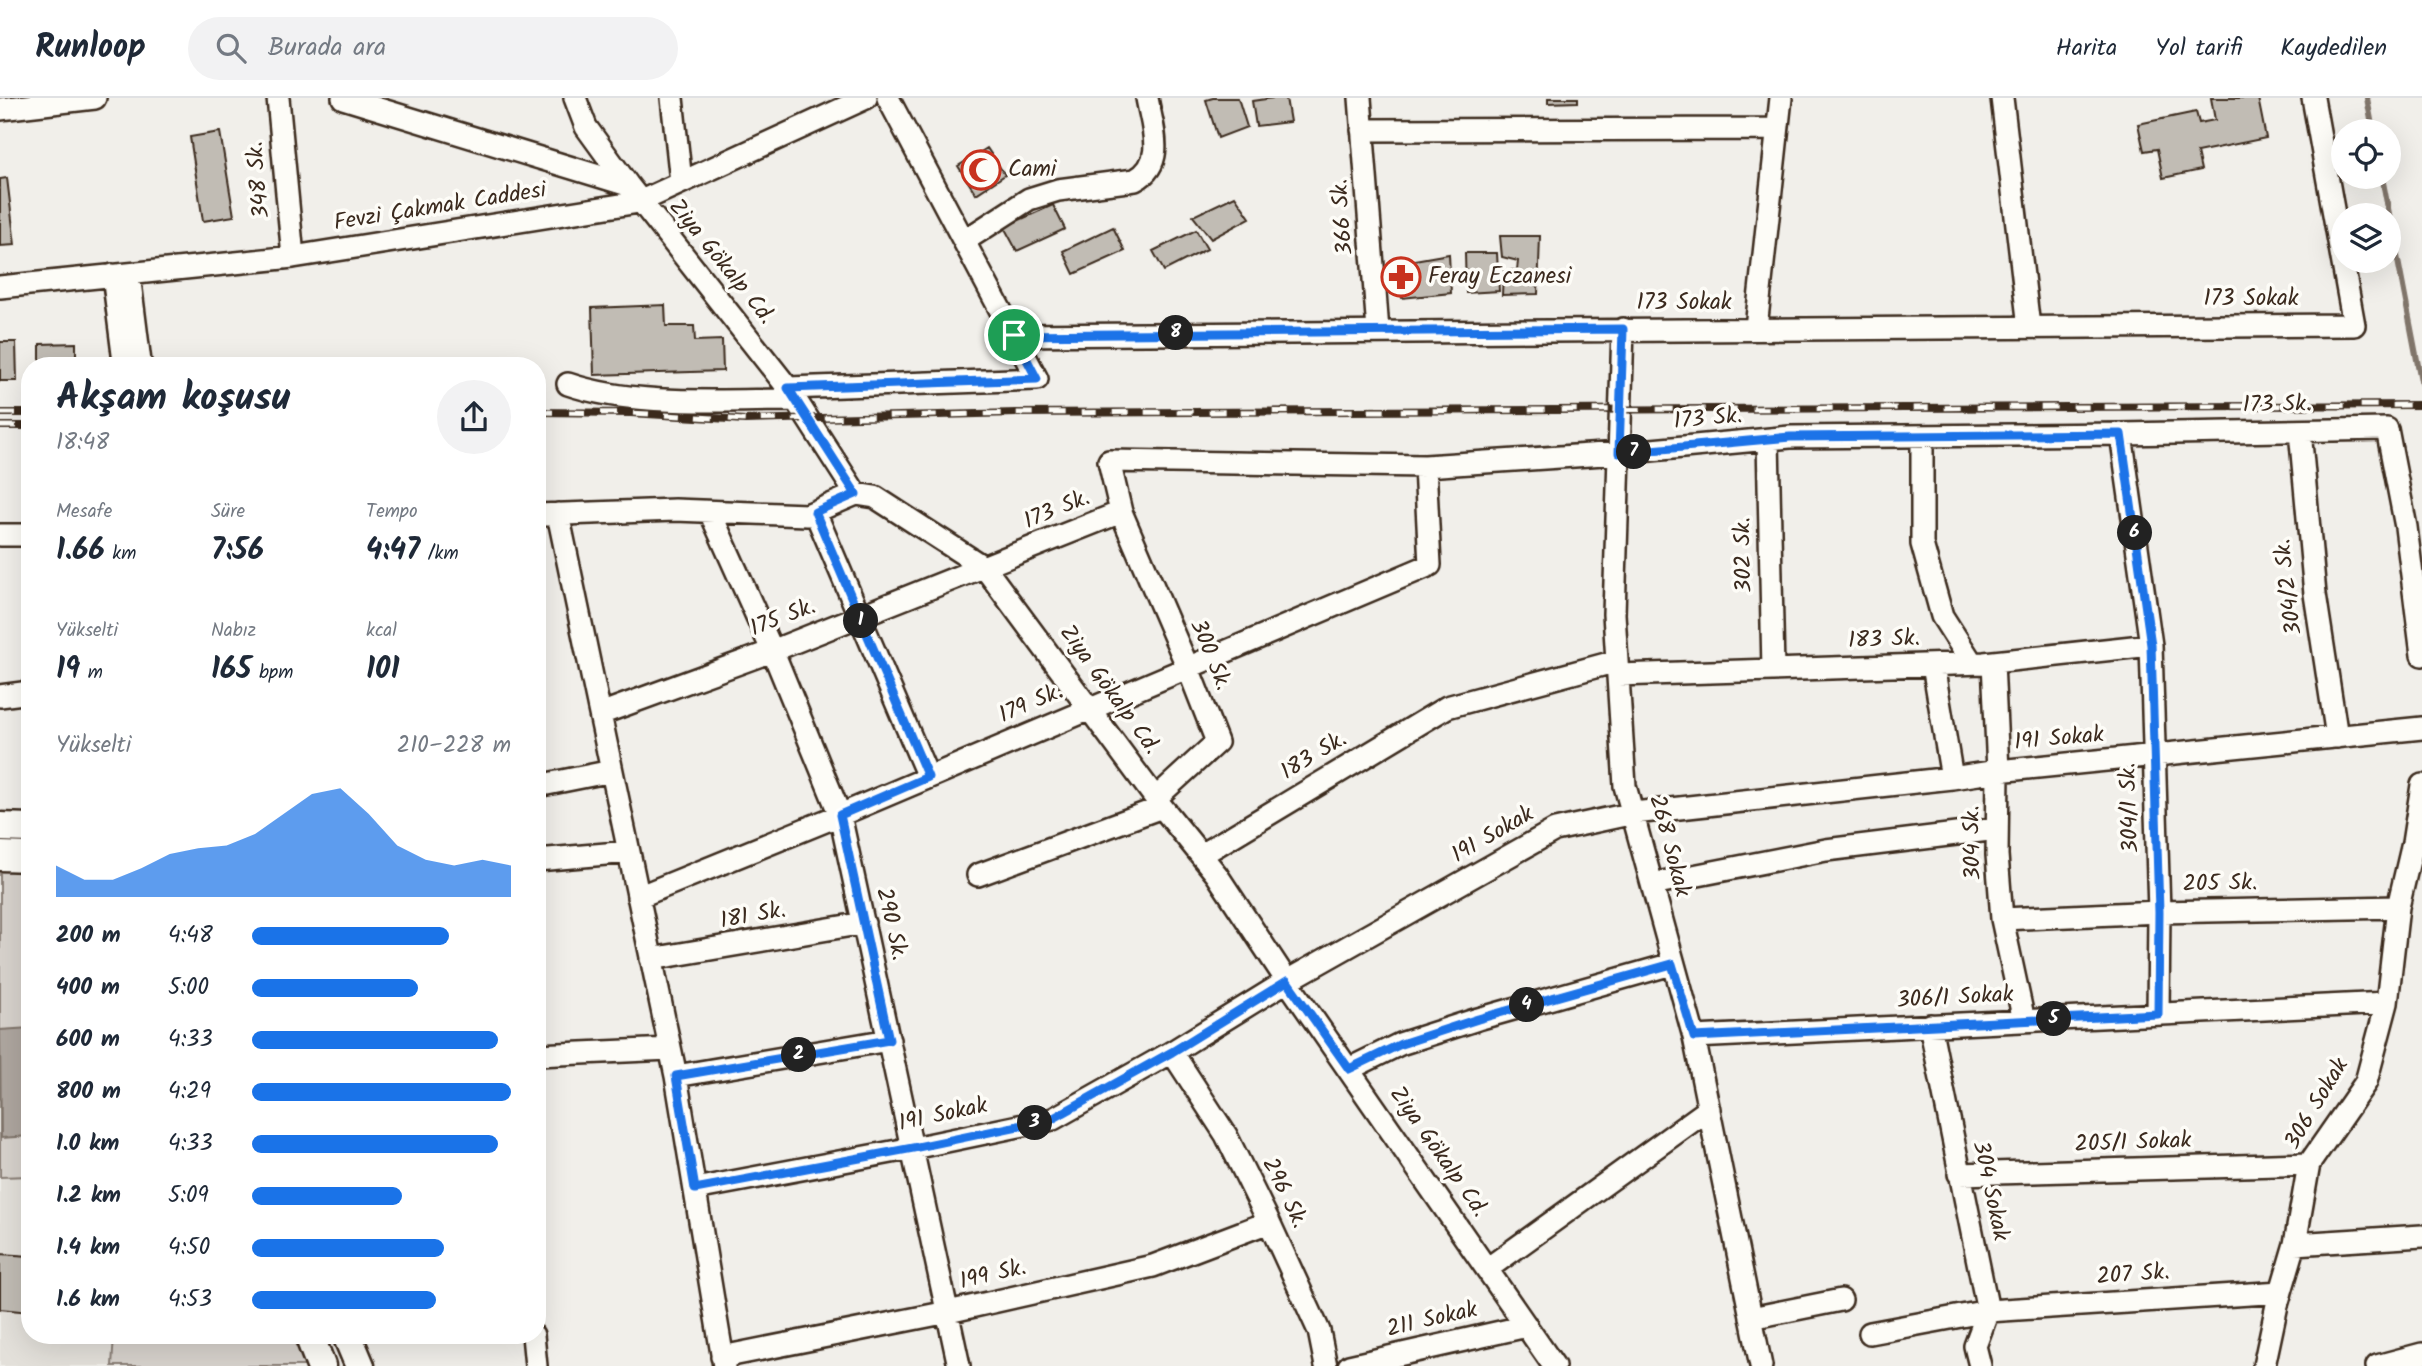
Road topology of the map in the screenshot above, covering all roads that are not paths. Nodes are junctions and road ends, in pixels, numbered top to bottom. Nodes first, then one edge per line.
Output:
1 (95, 98) edge
2 (278, 98) edge
3 (343, 98) edge
4 (575, 98) edge
5 (672, 98) edge
6 (866, 98) edge
7 (888, 98) edge
8 (1147, 98) edge
9 (1360, 98) edge
10 (1780, 98) edge
11 (2002, 98) edge
12 (2313, 98) edge
13 (0, 109) edge
14 (1777, 129) junction
15 (1362, 130) junction
16 (681, 183) junction
17 (634, 193) junction
18 (964, 241) junction
19 (293, 257) junction
20 (121, 274) junction
21 (0, 287) edge
22 (2029, 327) junction
23 (1756, 328) junction
24 (1623, 329) junction
25 (1378, 331) junction
26 (1014, 335) junction
27 (131, 357) edge
28 (568, 384) dead end
29 (792, 394) junction
30 (2300, 431) junction
31 (2121, 434) junction
32 (1922, 436) junction
33 (1768, 439) junction
34 (1619, 453) junction
35 (1426, 466) junction
36 (856, 494) junction
37 (710, 512) junction
38 (815, 512) junction
39 (1121, 513) junction
40 (548, 515) edge
41 (0, 535) edge
42 (21, 535) edge
43 (985, 568) junction
44 (859, 617) junction
45 (2151, 645) junction
46 (772, 651) junction
47 (2422, 655) edge
48 (1982, 663) junction
49 (1933, 665) junction
50 (1188, 668) junction
51 (1617, 668) junction
52 (1773, 670) junction
53 (21, 693) edge
54 (0, 696) edge
55 (1090, 707) junction
56 (600, 715) junction
57 (2422, 727) edge
58 (2337, 737) junction
59 (2155, 757) junction
60 (612, 771) junction
61 (1998, 771) junction
62 (928, 777) junction
63 (1952, 778) junction
64 (546, 784) edge
65 (2422, 785) edge
66 (1159, 802) junction
67 (1634, 813) junction
68 (840, 815) junction
69 (0, 827) edge
70 (21, 828) edge
71 (1997, 830) junction
72 (2413, 843) junction
73 (629, 852) junction
74 (1201, 855) junction
75 (0, 856) edge
76 (21, 857) edge
77 (546, 859) edge
78 (978, 875) dead end
79 (2422, 877) edge
80 (1652, 884) junction
81 (638, 897) junction
82 (2398, 907) junction
83 (2159, 912) junction
84 (2002, 919) junction
85 (864, 923) junction
86 (651, 960) junction
87 (1672, 964) junction
88 (1287, 981) junction
89 (2387, 1003) junction
90 (2158, 1014) junction
91 (2024, 1021) junction
92 (1930, 1025) junction
93 (1694, 1037) junction
94 (889, 1040) junction
95 (670, 1049) junction
96 (1172, 1052) junction
97 (546, 1055) edge
98 (1349, 1069) junction
99 (676, 1076) junction
100 (1709, 1109) junction
101 (913, 1148) junction
102 (2309, 1164) junction
103 (1959, 1174) junction
104 (695, 1189) junction
105 (1269, 1222) junction
106 (2422, 1236) edge
107 (2295, 1244) junction
108 (1487, 1269) junction
109 (2281, 1292) junction
110 (1841, 1300) dead end
111 (1988, 1311) junction
112 (948, 1312) junction
113 (1751, 1318) junction
114 (1527, 1326) junction
115 (1870, 1333) dead end
116 (312, 1344) edge
117 (351, 1344) edge
118 (534, 1344) edge
119 (2422, 1354) edge
120 (723, 1362) edge
121 (321, 1366) edge
122 (360, 1366) edge
123 (536, 1366) edge
124 (959, 1366) edge
125 (1326, 1366) edge
126 (1349, 1366) edge
127 (1554, 1366) edge
128 (1761, 1366) edge
129 (1980, 1366) edge
130 (2264, 1366) edge
131 (2377, 1366) edge

1 - 13 street
2 - 19 street, 348 Sk.
3 - 17 street
4 - 17 street, Ziya Gökalp Cd.
5 - 16 street
6 - 16 street, Fevzi Çakmak Caddesi
7 - 18 street
8 - 18 street
9 - 15 street, 366 Sk.
10 - 14 street
11 - 22 street
12 - 22 street, 173 Sokak
14 - 15 street
14 - 23 street
15 - 25 street, 366 Sk.
16 - 17 street, Fevzi Çakmak Caddesi
17 - 19 street, Fevzi Çakmak Caddesi
17 - 29 street, Ziya Gökalp Cd.
18 - 26 street
19 - 20 street, Fevzi Çakmak Caddesi
20 - 21 street, Fevzi Çakmak Caddesi
20 - 27 street
22 - 23 street, 173 Sokak
23 - 24 street, 173 Sokak
24 - 25 street, 173 Sokak
24 - 34 street, 268 Sokak
25 - 26 street, 173 Sokak
26 - 29 street
28 - 29 street
29 - 36 street, Ziya Gökalp Cd.
30 - 31 street, 173 Sk.
30 - 47 street, 173 Sk.
30 - 58 street, 304/2 Sk.
31 - 32 street, 173 Sk.
31 - 45 street, 304/1 Sk.
32 - 33 street, 173 Sk.
32 - 48 street, 304 Sk.
33 - 34 street, 173 Sk.
33 - 52 street, 302 Sk.
34 - 35 street, 173 Sk.
34 - 51 street, 268 Sokak
35 - 39 street, 173 Sk.
35 - 50 street, 179 Sk.
36 - 38 street
36 - 43 street, Ziya Gökalp Cd.
37 - 38 street
37 - 40 street
37 - 46 street, 290 Sk.
38 - 44 street
39 - 43 street, 173 Sk.
39 - 50 street, 300 Sk.
40 - 56 street
41 - 42 street
43 - 44 street, 175 Sk.
43 - 55 street, Ziya Gökalp Cd.
44 - 46 street, 175 Sk.
44 - 62 street
45 - 48 street, 183 Sk.
45 - 59 street, 304/1 Sk.
46 - 56 street, 175 Sk.
46 - 68 street, 290 Sk.
48 - 49 street, 183 Sk.
48 - 61 street, 304 Sk.
49 - 52 street, 183 Sk.
49 - 63 street
50 - 55 street, 179 Sk.
50 - 66 street, 300 Sk.
51 - 52 street, 183 Sk.
51 - 67 street, 268 Sokak
51 - 74 street, 183 Sk.
53 - 54 street
55 - 62 street, 179 Sk.
55 - 66 street, Ziya Gökalp Cd.
56 - 60 street
57 - 58 street, 191 Sokak
58 - 59 street, 191 Sokak
59 - 61 street, 191 Sokak
59 - 83 street, 304/1 Sk.
60 - 64 street
60 - 73 street
61 - 63 street, 191 Sokak
61 - 71 street, 304 Sk.
62 - 68 street, 179 Sk.
63 - 67 street, 191 Sokak
65 - 72 street, 306 Sokak
66 - 74 street, Ziya Gökalp Cd.
66 - 78 street, 300 Sk.
67 - 80 street, 268 Sokak
67 - 88 street, 191 Sokak
68 - 81 street, 179 Sk.
68 - 85 street, 290 Sk.
69 - 70 main road
71 - 80 street
71 - 84 street, 304 Sk.
72 - 79 street
72 - 82 street, 306 Sokak
73 - 77 street
73 - 81 street
74 - 88 street, Ziya Gökalp Cd.
75 - 76 main road
80 - 87 street, 268 Sokak
81 - 86 street
82 - 83 street, 205 Sk.
82 - 89 street, 306 Sokak
83 - 84 street, 205 Sk.
83 - 90 street, 304/1 Sk.
84 - 91 street, 304 Sk.
85 - 86 street, 181 Sk.
85 - 94 street, 290 Sk.
86 - 95 street
87 - 93 street, 268 Sokak
87 - 98 street
88 - 96 street, 191 Sokak
88 - 98 street, Ziya Gökalp Cd.
89 - 90 street, 306/1 Sokak
89 - 102 street, 306 Sokak
90 - 91 street, 306/1 Sokak
91 - 92 street, 306/1 Sokak
92 - 93 street, 306/1 Sokak
92 - 103 street, 304 Sokak
93 - 100 street, 268 Sokak
94 - 99 street
94 - 101 street, 290 Sk.
95 - 97 street
95 - 99 street
96 - 101 street, 191 Sokak
96 - 105 street, 296 Sk.
98 - 108 street, Ziya Gökalp Cd.
99 - 104 street
100 - 108 street
100 - 113 street, 268 Sokak
101 - 104 street, 191 Sokak
101 - 112 street, 290 Sk.
102 - 103 street, 205/1 Sokak
102 - 107 street, 306 Sokak
103 - 111 street, 304 Sokak
104 - 120 street
105 - 112 street, 199 Sk.
105 - 125 street, 296 Sk.
106 - 107 street
107 - 109 street, 306 Sokak
108 - 114 street, Ziya Gökalp Cd.
109 - 111 street, 207 Sk.
109 - 130 street, 306 Sokak
110 - 113 street
111 - 115 street, 207 Sk.
111 - 129 street
112 - 120 street, 199 Sk.
112 - 124 street, 290 Sk.
113 - 128 street, 268 Sokak
114 - 126 street, 211 Sokak
114 - 127 street, Ziya Gökalp Cd.
116 - 121 main road
117 - 122 main road
118 - 123 street
119 - 131 street

